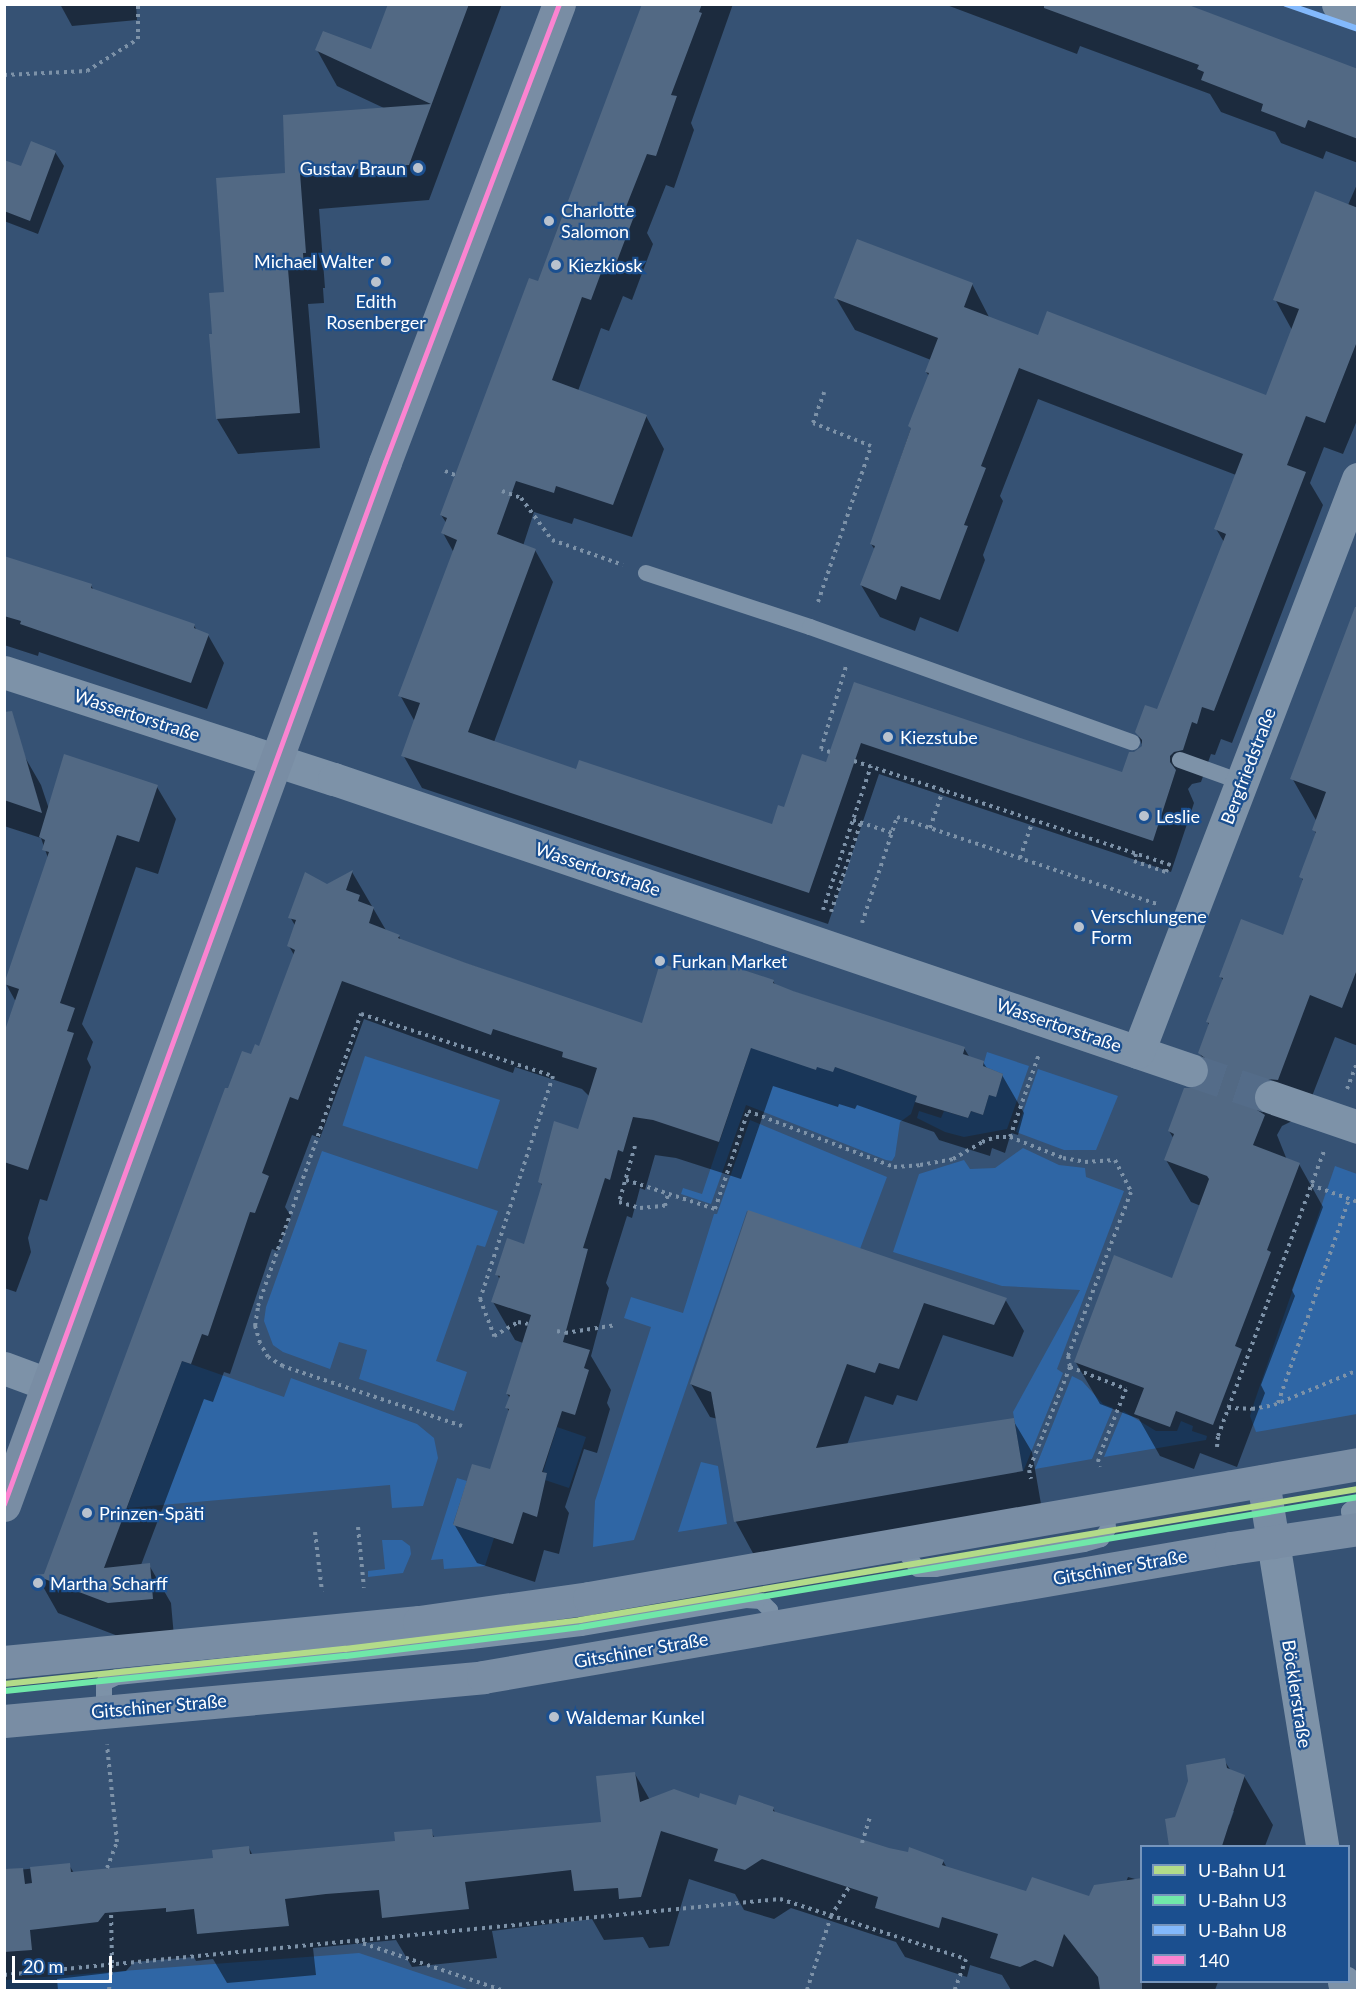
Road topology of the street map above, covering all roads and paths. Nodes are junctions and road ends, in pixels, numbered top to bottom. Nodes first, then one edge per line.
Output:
1 (138, 4) edge
2 (559, 4) edge
3 (1338, 4) edge
4 (1358, 12) edge
5 (4, 75) edge
6 (824, 392) dead end
7 (445, 471) dead end
8 (455, 475) dead end
9 (1358, 479) edge
10 (502, 491) dead end
11 (646, 573) joint
12 (810, 627) junction
13 (853, 643) junction
14 (4, 672) edge
15 (1132, 742) dead end
16 (830, 752) dead end
17 (277, 760) junction
18 (1179, 760) dead end
19 (854, 761) dead end
20 (871, 766) junction
21 (1241, 782) junction
22 (943, 790) junction
23 (853, 820) junction
24 (1034, 820) junction
25 (861, 822) junction
26 (930, 828) junction
27 (892, 833) junction
28 (1136, 854) junction
29 (1020, 858) junction
30 (827, 899) dead end
31 (835, 901) dead end
32 (1190, 915) junction
33 (851, 955) junction
34 (1050, 1022) junction
35 (1138, 1052) junction
36 (1358, 1060) edge
37 (1191, 1070) tunnel mouth
38 (1271, 1097) tunnel mouth
39 (1347, 1123) edge
40 (1010, 1137) junction
41 (635, 1146) dead end
42 (626, 1180) junction
43 (1311, 1185) junction
44 (668, 1194) junction
45 (1349, 1199) junction
46 (1358, 1202) edge
47 (528, 1324) dead end
48 (616, 1325) dead end
49 (557, 1331) dead end
50 (1070, 1367) junction
51 (4, 1368) edge
52 (1358, 1370) edge
53 (47, 1384) junction
54 (1278, 1403) junction
55 (1228, 1408) junction
56 (462, 1426) dead end
57 (1217, 1447) dead end
58 (1358, 1464) edge
59 (1100, 1467) dead end
60 (1031, 1479) dead end
61 (1263, 1481) junction
62 (4, 1505) edge
63 (1356, 1520) edge
64 (358, 1527) dead end
65 (315, 1532) dead end
66 (1273, 1542) junction
67 (364, 1588) dead end
68 (322, 1592) dead end
69 (4, 1662) edge
70 (104, 1711) junction
71 (4, 1721) edge
72 (870, 1817) dead end
73 (862, 1843) dead end
74 (1322, 1845) edge
75 (107, 1868) dead end
76 (849, 1887) dead end
77 (111, 1913) dead end
78 (831, 1916) junction
79 (353, 1940) junction
80 (112, 1964) junction
81 (4, 1975) edge
82 (109, 1990) edge
83 (502, 1990) edge
84 (807, 1990) edge
85 (955, 1990) edge

1 - 5 path
2 - 17 main road
3 - 4 street
6 - 12 path
7 - 8 path
9 - 21 street, Bergfriedstraße
10 - 11 path
11 - 12 lane
12 - 13 lane
13 - 15 lane
13 - 16 path
14 - 17 street, Wassertorstraße
17 - 33 street, Wassertorstraße
17 - 53 main road
18 - 21 lane
19 - 20 path
20 - 22 path
20 - 23 path
21 - 32 street, Bergfriedstraße
22 - 24 path
22 - 26 path
23 - 25 path
23 - 30 path
24 - 28 path
24 - 29 path
25 - 27 path
25 - 31 path
26 - 27 path
26 - 29 path
27 - 33 path
28 - 28 path
29 - 32 path
32 - 35 street, Bergfriedstraße
33 - 34 street, Wassertorstraße
34 - 35 street, Wassertorstraße
34 - 40 path
35 - 37 street, Wassertorstraße
36 - 39 path
38 - 39 street
39 - 43 path
40 - 44 path
40 - 50 path
41 - 42 path
42 - 44 path
42 - 44 path
43 - 45 path
43 - 55 path
45 - 46 path
45 - 54 path
47 - 56 path
48 - 49 path
50 - 59 path
50 - 60 path
51 - 53 street
52 - 54 path
53 - 62 main road
54 - 55 path
55 - 57 path
58 - 61 main road
61 - 66 main road
61 - 69 main road
63 - 66 main road, Gitschiner Straße
64 - 67 path
65 - 68 path
66 - 70 main road, Gitschiner Straße
66 - 74 street, Böcklerstraße
70 - 71 main road, Gitschiner Straße
70 - 75 path
72 - 73 path
76 - 78 path
77 - 80 path
78 - 79 path
78 - 84 path
78 - 85 path
79 - 80 path
79 - 83 path
80 - 81 path
80 - 82 path

